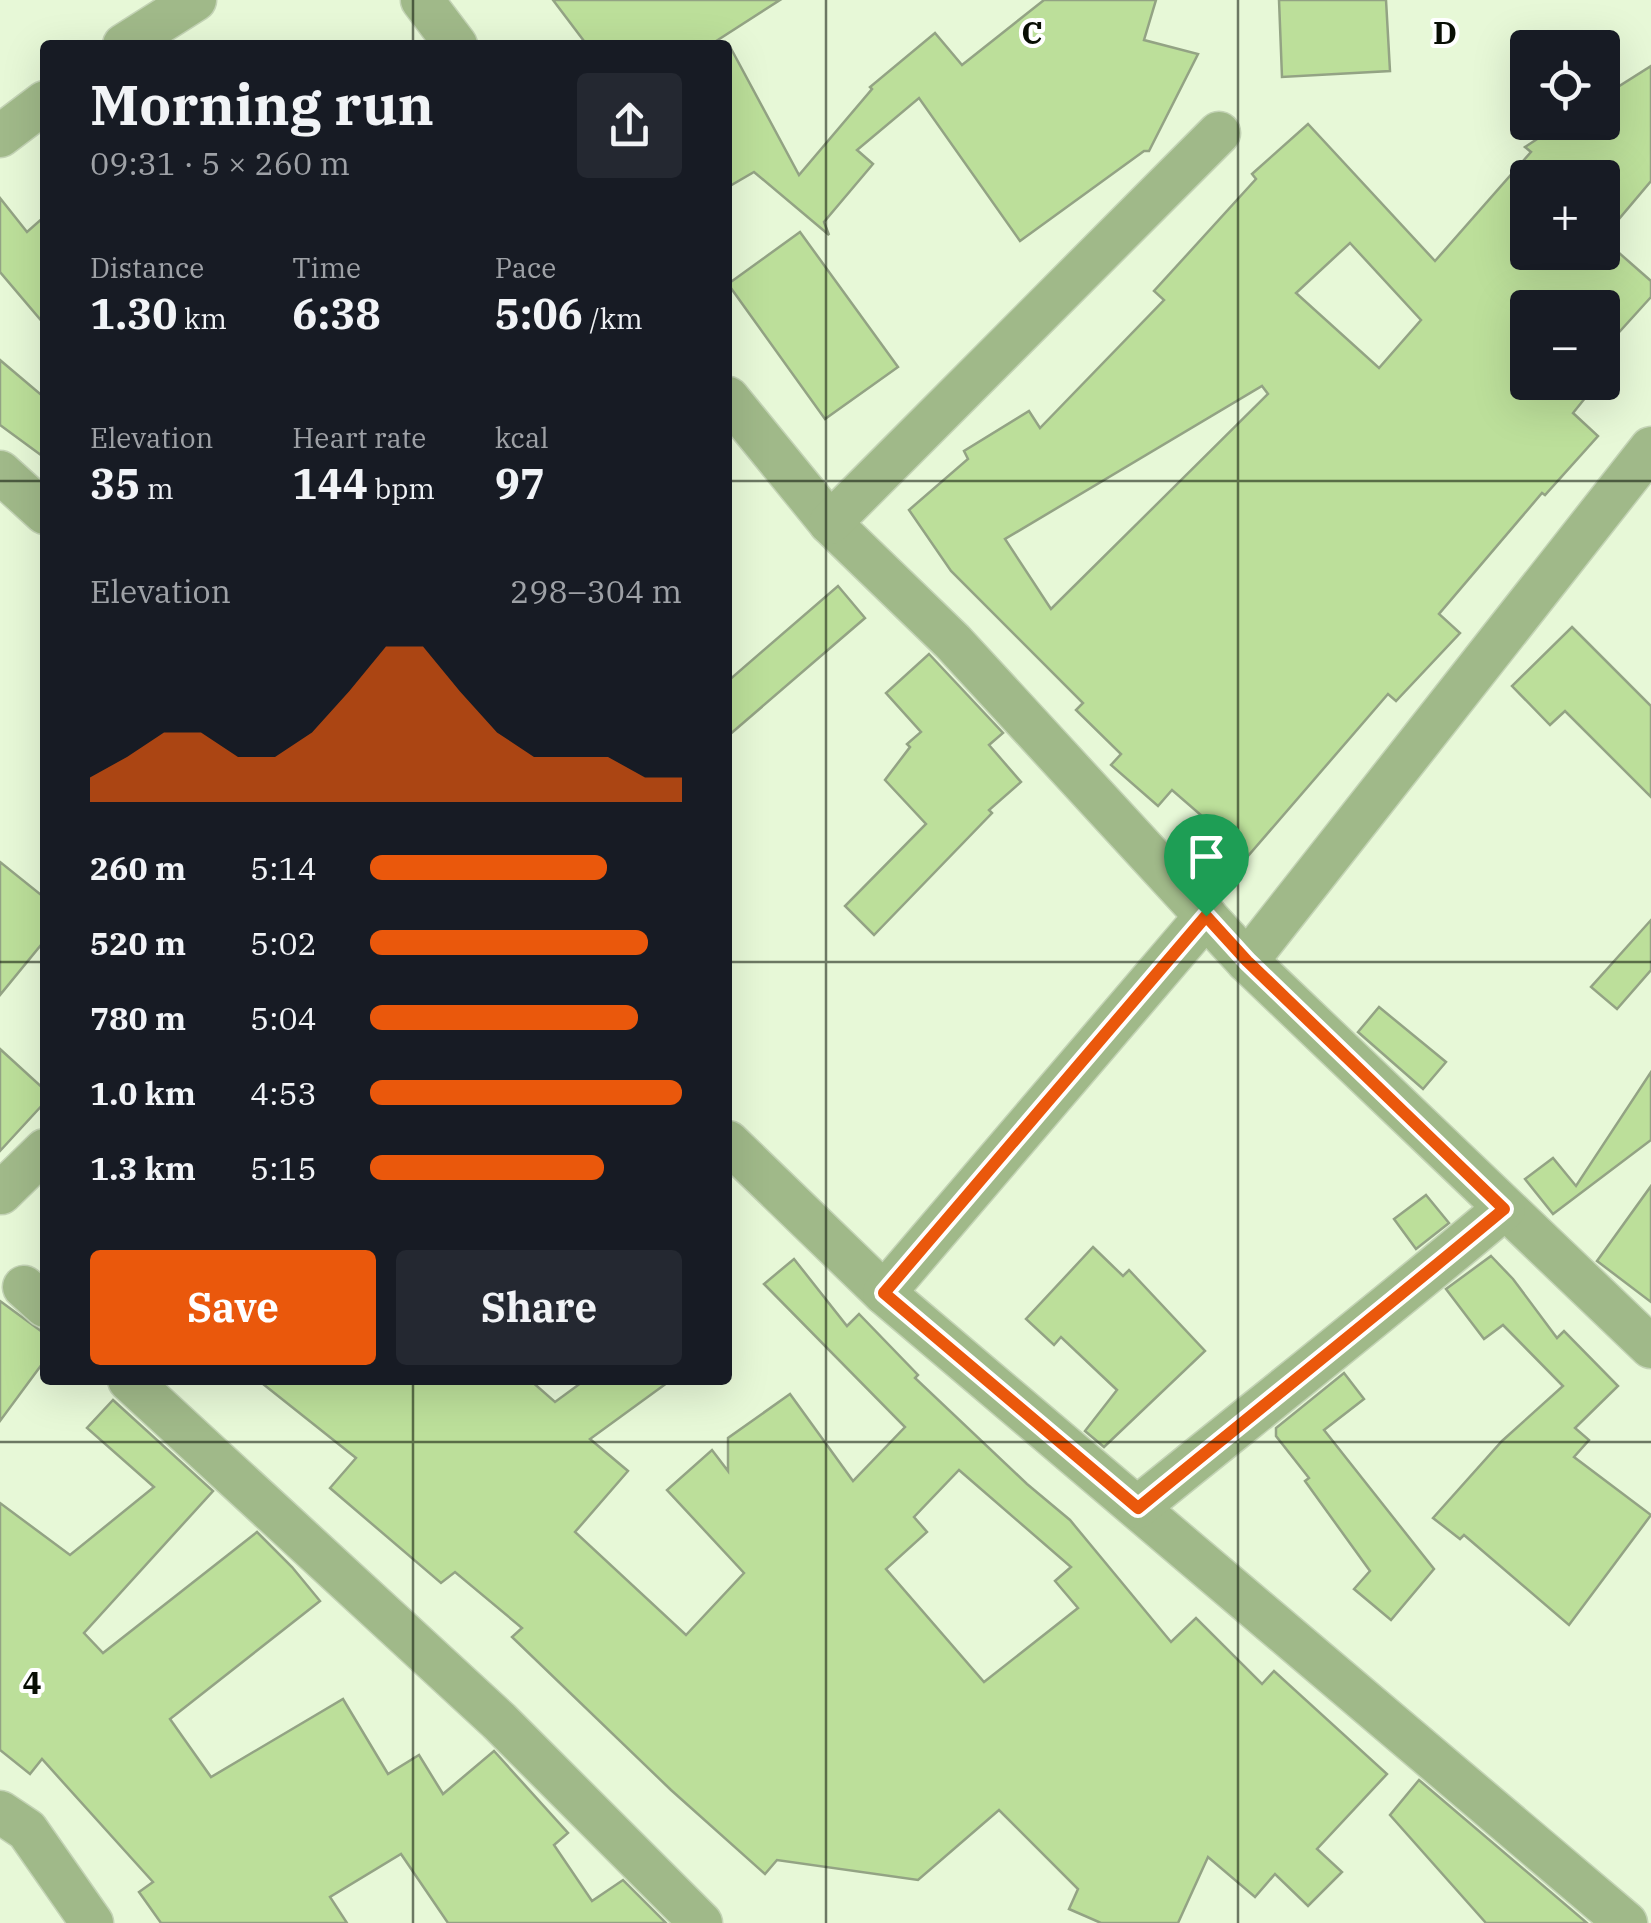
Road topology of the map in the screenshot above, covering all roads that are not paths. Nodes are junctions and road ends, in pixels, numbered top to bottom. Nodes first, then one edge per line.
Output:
1 (195, 0) edge
2 (422, 0) edge
3 (132, 40) edge
4 (452, 40) edge
5 (40, 106) edge
6 (1219, 134) dead end
7 (0, 136) edge
8 (732, 403) edge
9 (1651, 448) edge
10 (830, 523) junction
11 (1206, 916) junction
12 (1247, 961) junction
13 (732, 1146) edge
14 (40, 1155) edge
15 (2, 1193) edge
16 (1504, 1209) junction
17 (884, 1293) junction
18 (1651, 1347) edge
19 (135, 1385) edge
20 (1138, 1508) junction
21 (0, 1812) edge
22 (92, 1923) edge
23 (700, 1923) edge
24 (1626, 1923) edge

1 - 3 street
2 - 4 street
5 - 7 street
6 - 10 street
8 - 10 street
9 - 12 street
10 - 11 street
11 - 12 street
11 - 17 street
12 - 16 street
13 - 17 street
14 - 15 street
16 - 18 street
16 - 20 street
17 - 20 street
19 - 23 street
20 - 24 street
21 - 22 street

